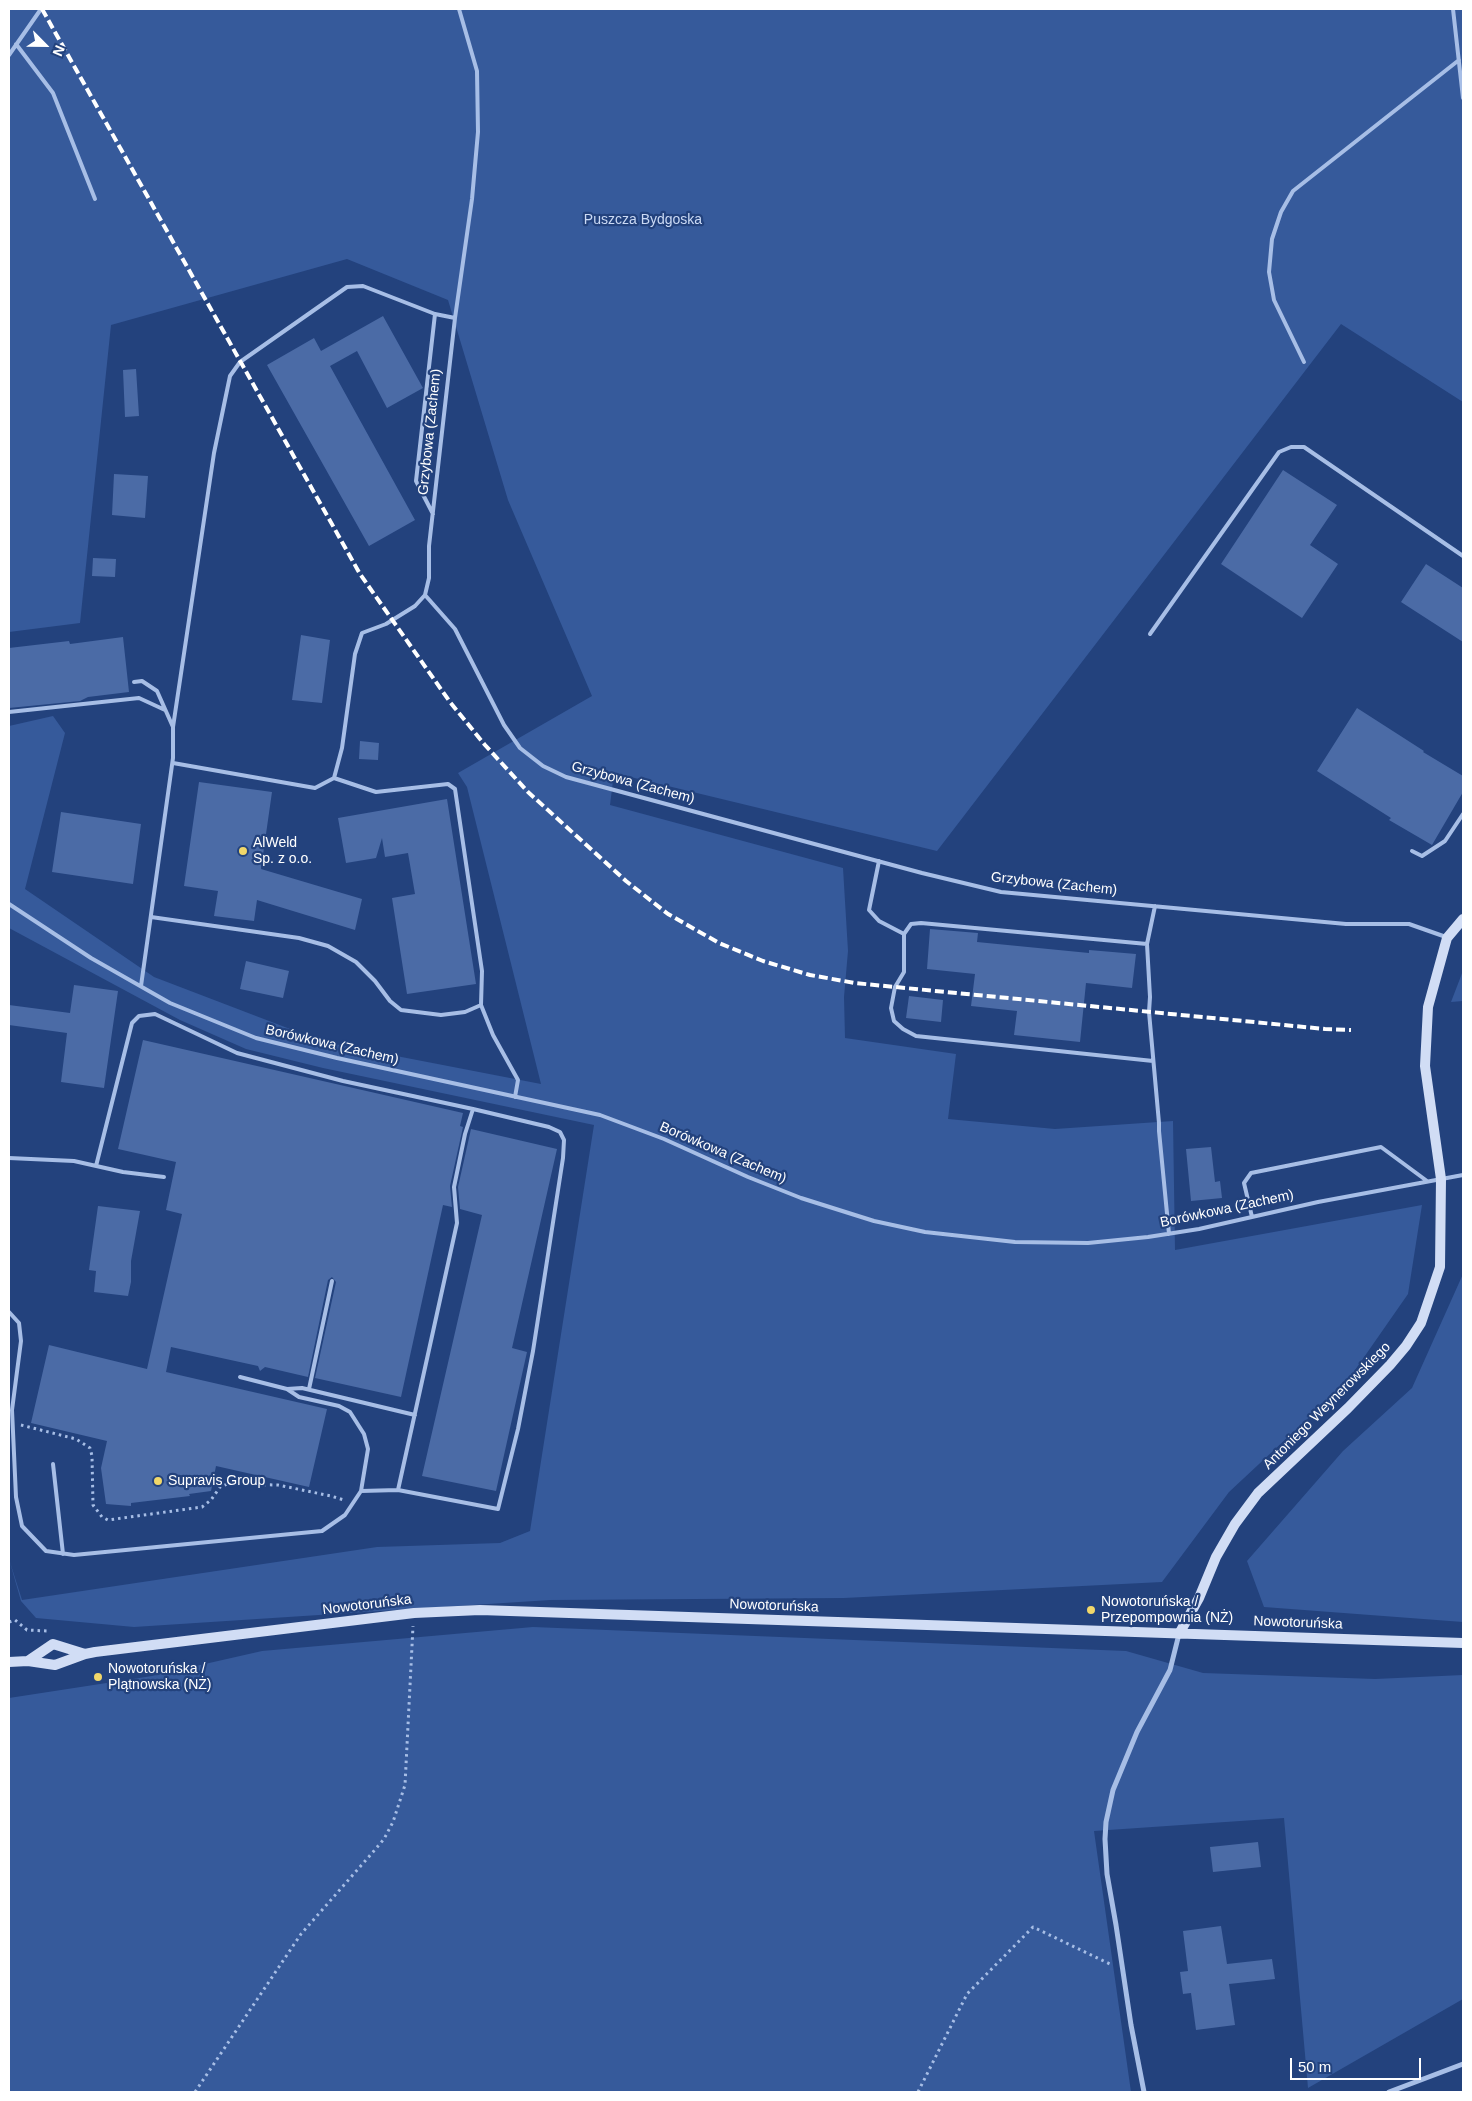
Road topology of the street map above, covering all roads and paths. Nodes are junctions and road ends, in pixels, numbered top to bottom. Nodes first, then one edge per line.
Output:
1 (41, 9) edge
2 (460, 9) edge
3 (1453, 9) edge
4 (16, 44) junction
5 (9, 55) edge
6 (1459, 60) junction
7 (1463, 98) edge
8 (94, 199) dead end
9 (435, 314) junction
10 (455, 318) junction
11 (1304, 362) dead end
12 (433, 514) junction
13 (1463, 556) edge
14 (425, 595) junction
15 (1150, 634) dead end
16 (134, 682) dead end
17 (165, 710) junction
18 (9, 712) edge
19 (172, 727) junction
20 (173, 763) junction
21 (334, 778) junction
22 (1463, 814) edge
23 (1412, 851) dead end
24 (879, 861) junction
25 (9, 904) edge
26 (1155, 906) junction
27 (151, 917) junction
28 (1463, 919) edge
29 (904, 934) junction
30 (1448, 938) junction
31 (1147, 944) junction
32 (141, 986) junction
33 (481, 1005) junction
34 (1153, 1061) junction
35 (516, 1097) junction
36 (473, 1109) junction
37 (9, 1158) edge
38 (96, 1166) junction
39 (1463, 1175) edge
40 (164, 1177) dead end
41 (1442, 1179) junction
42 (1427, 1181) junction
43 (1252, 1217) junction
44 (1169, 1234) junction
45 (332, 1281) dead end
46 (9, 1312) edge
47 (240, 1377) dead end
48 (287, 1389) junction
49 (309, 1389) junction
50 (415, 1415) junction
51 (12, 1422) junction
52 (53, 1464) dead end
53 (398, 1490) junction
54 (361, 1491) junction
55 (353, 1503) junction
56 (63, 1554) junction
57 (414, 1613) junction
58 (9, 1622) edge
59 (1179, 1634) junction
60 (1463, 1643) edge
61 (52, 1644) junction
62 (85, 1654) junction
63 (28, 1661) junction
64 (9, 1662) edge
65 (1123, 1970) junction
66 (1463, 2064) edge
67 (195, 2092) edge
68 (918, 2092) edge
69 (1144, 2092) edge
70 (1389, 2092) edge

1 - 4 lane
2 - 10 lane, Grzybowa (Zachem)
3 - 6 lane
4 - 5 lane
4 - 8 lane
6 - 7 lane
6 - 11 lane
9 - 10 lane
9 - 12 lane
9 - 19 lane
10 - 12 lane, Grzybowa (Zachem)
12 - 14 lane, Grzybowa (Zachem)
13 - 15 lane
14 - 21 lane
14 - 24 lane, Grzybowa (Zachem)
16 - 17 lane
17 - 18 lane
17 - 19 lane
19 - 20 lane
20 - 21 lane
20 - 27 lane
21 - 33 lane
22 - 23 lane
24 - 26 lane, Grzybowa (Zachem)
24 - 29 lane
25 - 32 lane, Borówkowa (Zachem)
26 - 30 lane, Grzybowa (Zachem)
26 - 31 lane
27 - 32 lane
27 - 33 lane
28 - 30 main road, Antoniego Weynerowskiego
29 - 31 lane
29 - 34 lane
30 - 41 main road, Antoniego Weynerowskiego
31 - 34 lane
32 - 35 lane, Borówkowa (Zachem)
33 - 35 lane
34 - 44 lane
35 - 44 lane, Borówkowa (Zachem)
36 - 38 lane
36 - 50 lane
36 - 53 lane
37 - 38 lane
38 - 40 lane
39 - 41 lane, Borówkowa (Zachem)
41 - 42 lane, Borówkowa (Zachem)
41 - 59 main road, Antoniego Weynerowskiego
42 - 43 lane, Borówkowa (Zachem)
42 - 43 lane
43 - 44 lane, Borówkowa (Zachem)
45 - 49 lane
46 - 51 lane
47 - 48 lane
48 - 49 lane
48 - 54 lane
49 - 50 lane
50 - 53 lane
51 - 55 path
51 - 56 lane
52 - 56 lane
53 - 54 lane
54 - 55 lane
55 - 56 lane
57 - 59 main road, Nowotoruńska
57 - 62 main road, Nowotoruńska
57 - 67 path
58 - 61 path
59 - 60 main road, Nowotoruńska
59 - 65 street
61 - 62 main road, Nowotoruńska
61 - 63 main road
62 - 63 main road, Nowotoruńska
63 - 64 main road, Nowotoruńska
65 - 68 path
65 - 69 street
66 - 70 street

